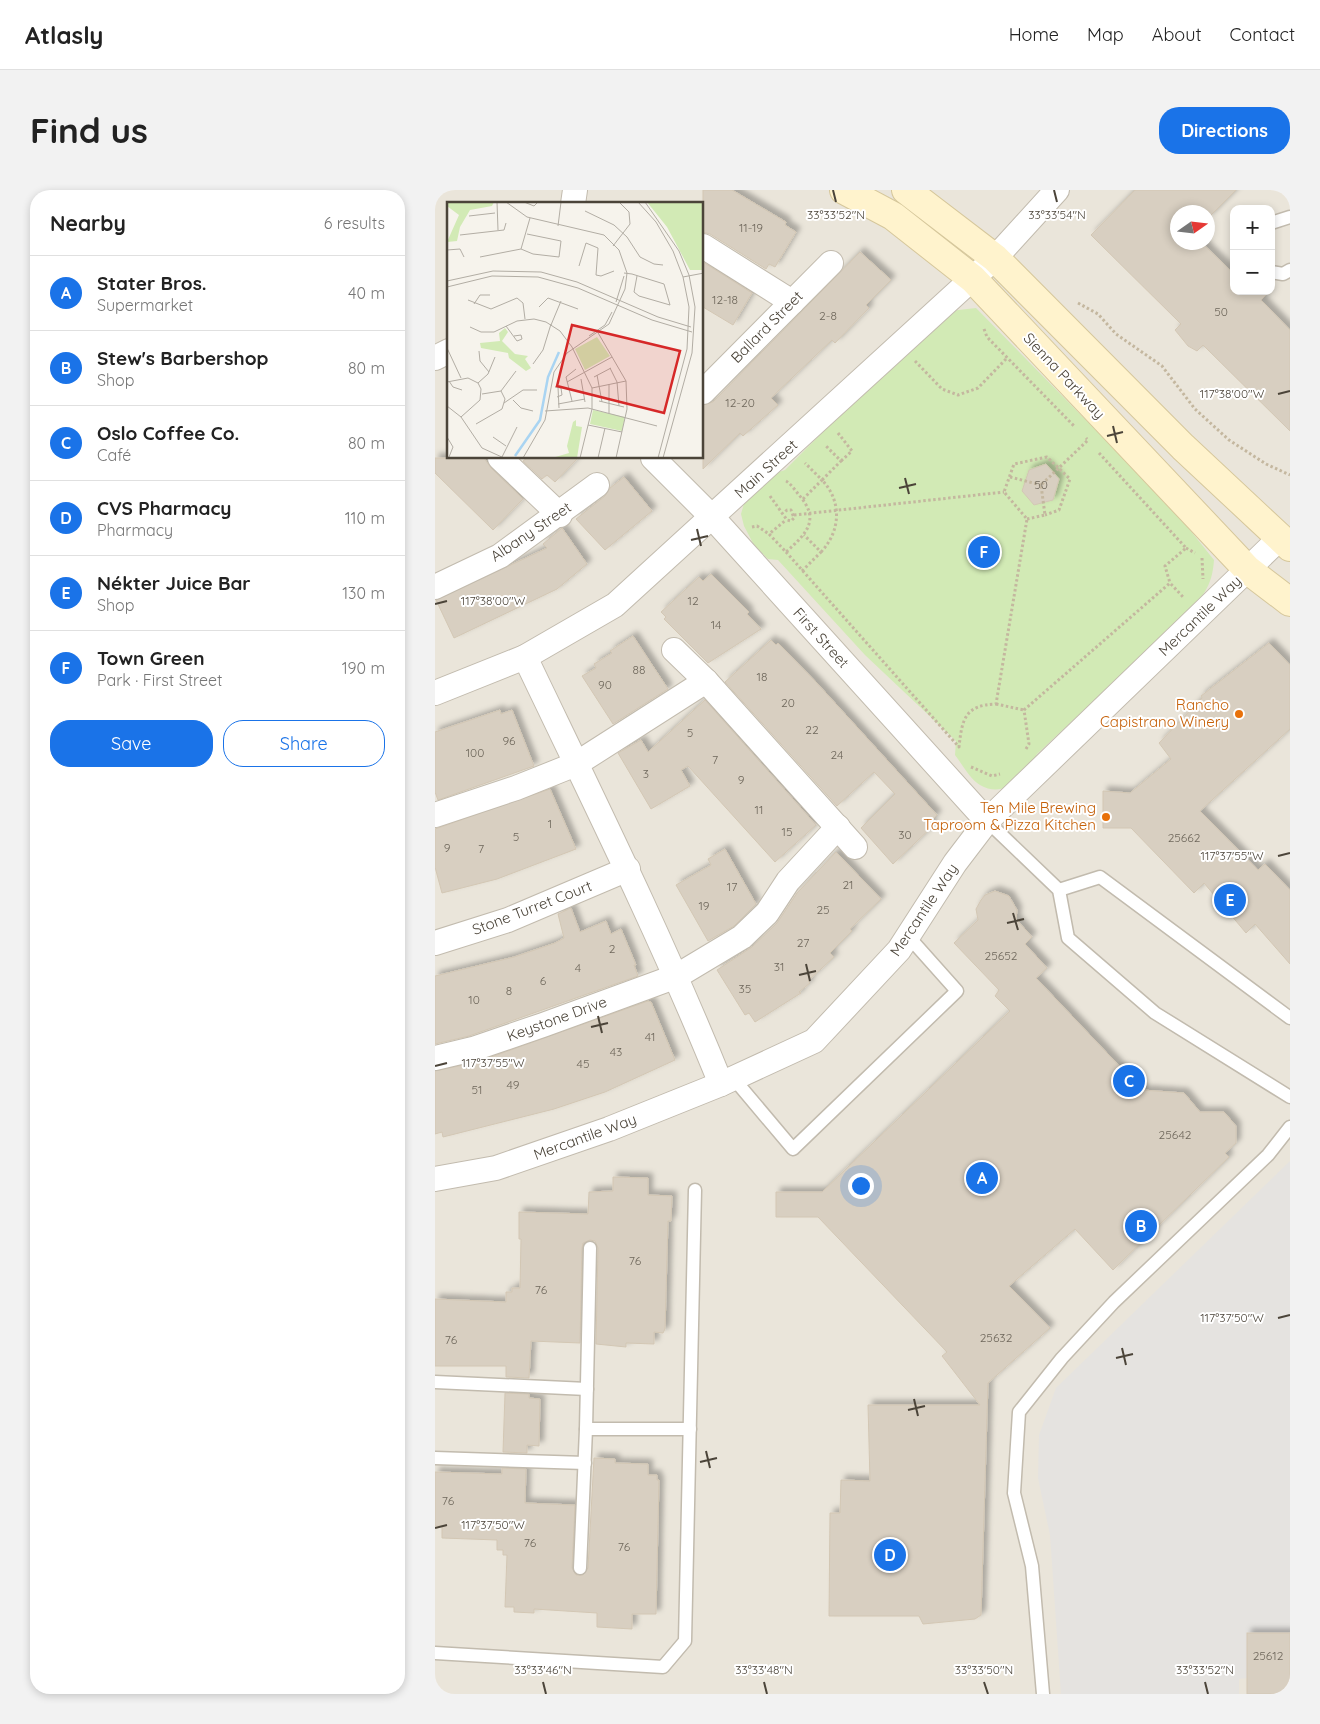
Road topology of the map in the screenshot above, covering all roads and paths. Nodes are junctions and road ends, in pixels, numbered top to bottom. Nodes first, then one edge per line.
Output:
1 (844, 190) edge
2 (906, 190) edge
3 (1057, 190) edge
4 (1290, 217) edge
5 (1275, 222) edge
6 (704, 247) edge
7 (995, 258) junction
8 (831, 263) dead end
9 (1290, 270) edge
10 (1275, 273) edge
11 (973, 279) junction
12 (1075, 301) dead end
13 (792, 302) junction
14 (984, 328) dead end
15 (447, 352) edge
16 (920, 355) dead end
17 (435, 358) edge
18 (1007, 358) junction
19 (915, 360) junction
20 (907, 367) dead end
21 (705, 384) edge
22 (844, 426) dead end
23 (837, 433) junction
24 (1088, 440) junction
25 (825, 444) junction
26 (818, 451) dead end
27 (811, 457) dead end
28 (501, 459) edge
29 (654, 459) edge
30 (841, 461) junction
31 (805, 463) junction
32 (1059, 468) junction
33 (799, 469) dead end
34 (793, 474) dead end
35 (1290, 475) edge
36 (1009, 476) junction
37 (786, 480) junction
38 (822, 480) junction
39 (597, 485) dead end
40 (1041, 485) junction
41 (781, 486) dead end
42 (775, 491) dead end
43 (1004, 492) junction
44 (803, 499) junction
45 (838, 510) junction
46 (784, 513) junction
47 (809, 513) junction
48 (559, 514) junction
49 (1045, 514) junction
50 (794, 515) junction
51 (713, 517) junction
52 (1027, 519) junction
53 (786, 520) junction
54 (804, 535) junction
55 (1285, 542) edge
56 (1186, 548) junction
57 (786, 552) junction
58 (821, 552) junction
59 (1248, 570) junction
60 (802, 571) junction
61 (1170, 583) junction
62 (1203, 585) dead end
63 (435, 587) edge
64 (1188, 602) dead end
65 (1290, 602) edge
66 (674, 650) dead end
67 (525, 657) junction
68 (706, 681) junction
69 (435, 693) edge
70 (996, 704) junction
71 (1025, 710) junction
72 (959, 747) junction
73 (1025, 751) dead end
74 (961, 755) dead end
75 (963, 763) dead end
76 (576, 764) junction
77 (1007, 772) dead end
78 (435, 814) edge
79 (987, 821) junction
80 (838, 827) junction
81 (855, 846) dead end
82 (628, 869) junction
83 (1059, 890) junction
84 (908, 936) junction
85 (435, 943) edge
86 (677, 976) junction
87 (1290, 1018) edge
88 (435, 1058) edge
89 (728, 1082) junction
90 (1290, 1096) edge
91 (1290, 1127) edge
92 (435, 1179) edge
93 (695, 1190) dead end
94 (590, 1248) dead end
95 (435, 1382) edge
96 (587, 1389) junction
97 (586, 1429) junction
98 (690, 1429) junction
99 (435, 1458) edge
100 (585, 1463) junction
101 (580, 1568) dead end
102 (435, 1653) edge
103 (1043, 1694) edge

1 - 11 main road, Sienna Parkway
2 - 7 main road
3 - 7 street, Main Street
4 - 5 lane
6 - 13 street
7 - 11 street, Main Street
7 - 55 main road
8 - 13 street, Ballard Street
9 - 10 lane
11 - 51 street, Main Street
11 - 59 main road, Sienna Parkway
12 - 35 path
13 - 21 street, Ballard Street
14 - 18 path
15 - 17 street
16 - 19 path
18 - 19 path
18 - 24 path
19 - 20 path
22 - 23 path
23 - 25 path
23 - 30 path
24 - 32 path
24 - 56 path
25 - 26 path
25 - 30 path
27 - 31 path
28 - 48 street
29 - 51 street, First Street
30 - 38 path
31 - 33 path
31 - 38 path
32 - 36 path
32 - 40 path
32 - 49 path
34 - 37 path
36 - 40 path
36 - 43 path
37 - 41 path
37 - 44 path
38 - 44 path
38 - 45 path
39 - 48 street, Albany Street
40 - 49 path
42 - 46 path
43 - 45 path
43 - 52 path
44 - 47 path
45 - 47 path
45 - 58 path
46 - 50 path
46 - 53 path
47 - 50 path
47 - 54 path
48 - 63 street, Albany Street
49 - 52 path
50 - 53 path
51 - 67 street, Main Street
51 - 79 street, First Street
52 - 70 path
53 - 57 path
54 - 57 path
54 - 58 path
55 - 59 street, Mercantile Way
56 - 61 path
56 - 62 path
57 - 60 path
58 - 60 path
59 - 65 main road, Sienna Parkway
59 - 79 street, Mercantile Way
60 - 72 path
61 - 64 path
61 - 71 path
66 - 68 street
67 - 69 street, Main Street
67 - 76 street
68 - 76 street
68 - 80 street
70 - 71 path
70 - 72 path
71 - 73 path
72 - 74 path
75 - 77 path
76 - 78 street
76 - 82 street
79 - 83 lane
79 - 84 street, Mercantile Way
80 - 81 street
80 - 86 street, Keystone Drive
82 - 85 street, Stone Turret Court
82 - 86 street
83 - 87 lane
83 - 90 lane
84 - 89 street, Mercantile Way
84 - 89 lane
86 - 88 street, Keystone Drive
86 - 89 street
89 - 92 street, Mercantile Way
91 - 103 lane
93 - 98 lane
94 - 96 lane
95 - 96 lane
96 - 97 lane
97 - 98 lane
97 - 100 lane
98 - 102 lane
99 - 100 lane
100 - 101 lane

